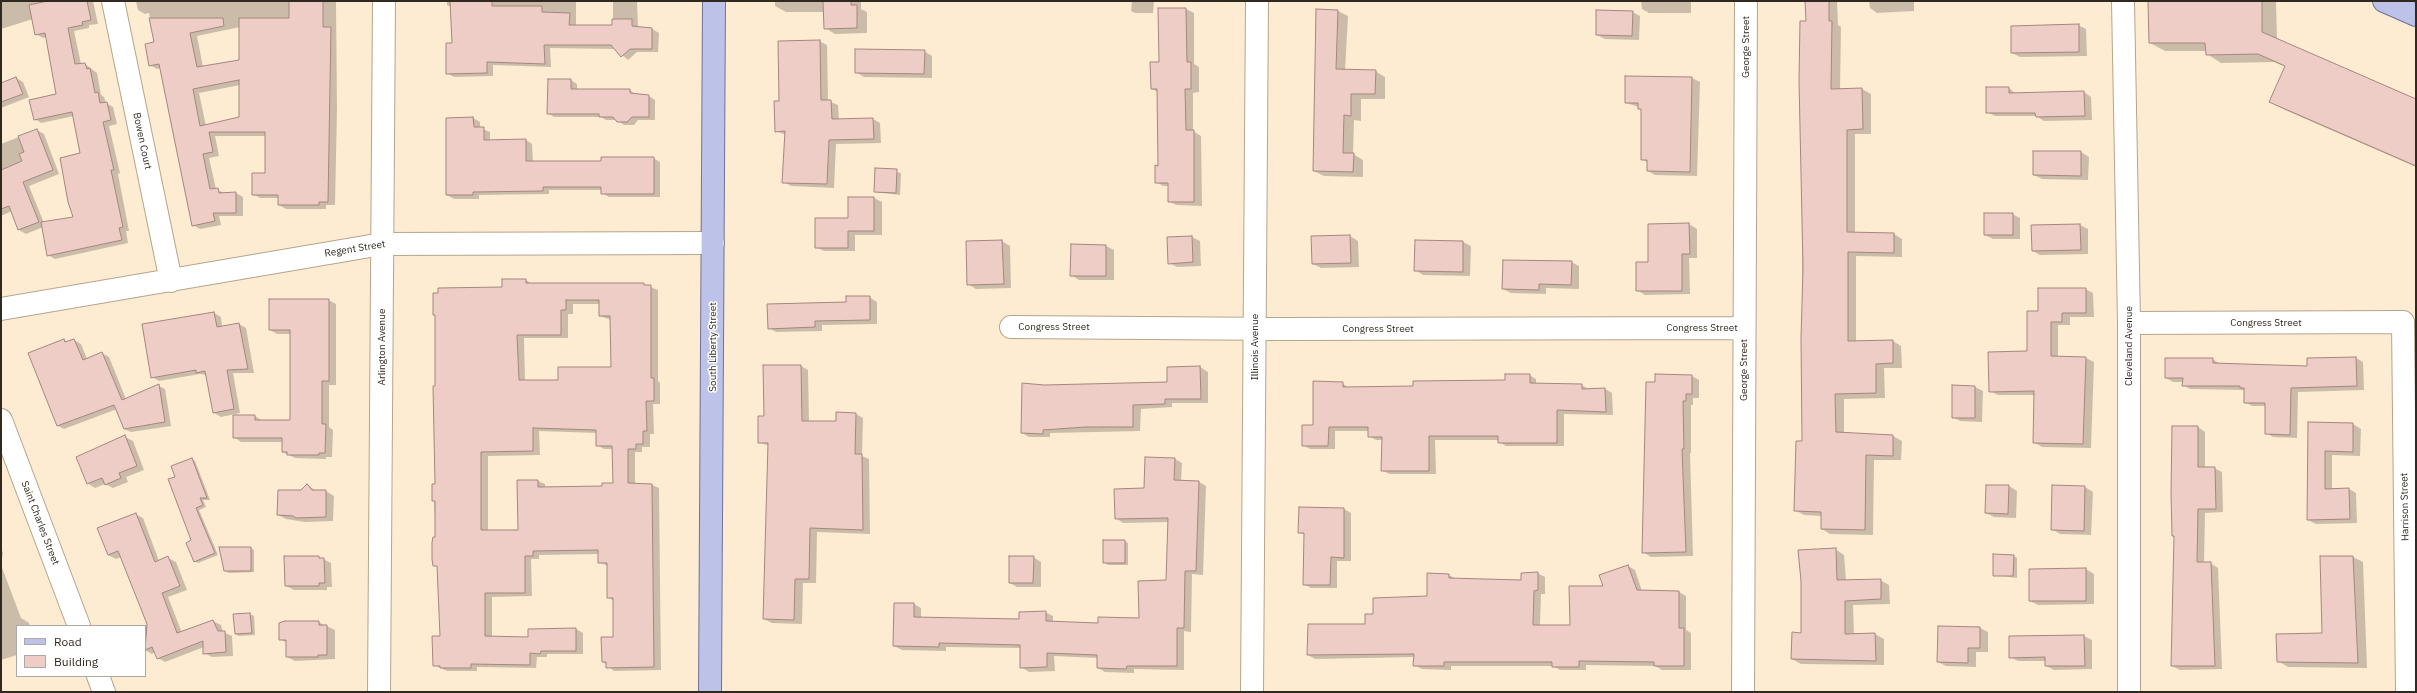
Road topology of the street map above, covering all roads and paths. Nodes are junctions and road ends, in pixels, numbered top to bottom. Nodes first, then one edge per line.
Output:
1 (113, 1) edge
2 (384, 1) edge
3 (714, 1) edge
4 (1257, 1) edge
5 (1746, 1) edge
6 (2123, 1) edge
7 (2384, 1) edge
8 (2416, 15) edge
9 (713, 243) junction
10 (382, 244) junction
11 (171, 281) junction
12 (1, 310) edge
13 (2403, 322) joint
14 (2129, 323) junction
15 (1012, 327) dead end
16 (1744, 328) junction
17 (1256, 329) junction
18 (1, 420) edge
19 (79, 625) edge
20 (98, 677) edge
21 (104, 692) edge
22 (379, 692) edge
23 (710, 692) edge
24 (1252, 692) edge
25 (1743, 692) edge
26 (2129, 692) edge
27 (2407, 692) edge

1 - 11 street, Bowen Court
2 - 10 street, Arlington Avenue
3 - 9 main road, South Liberty Street
4 - 17 street, Illinois Avenue
5 - 16 street, George Street
6 - 14 street, Cleveland Avenue
7 - 8 main road
9 - 10 street, Regent Street
9 - 23 main road, South Liberty Street
10 - 11 street, Regent Street
10 - 22 street, Arlington Avenue
11 - 12 street, Regent Street
13 - 14 street, Congress Street
13 - 27 street, Harrison Street
14 - 26 street, Cleveland Avenue
15 - 17 street, Congress Street
16 - 17 street, Congress Street
16 - 25 street, George Street
17 - 24 street, Illinois Avenue
18 - 19 street, Saint Charles Street
20 - 21 street

